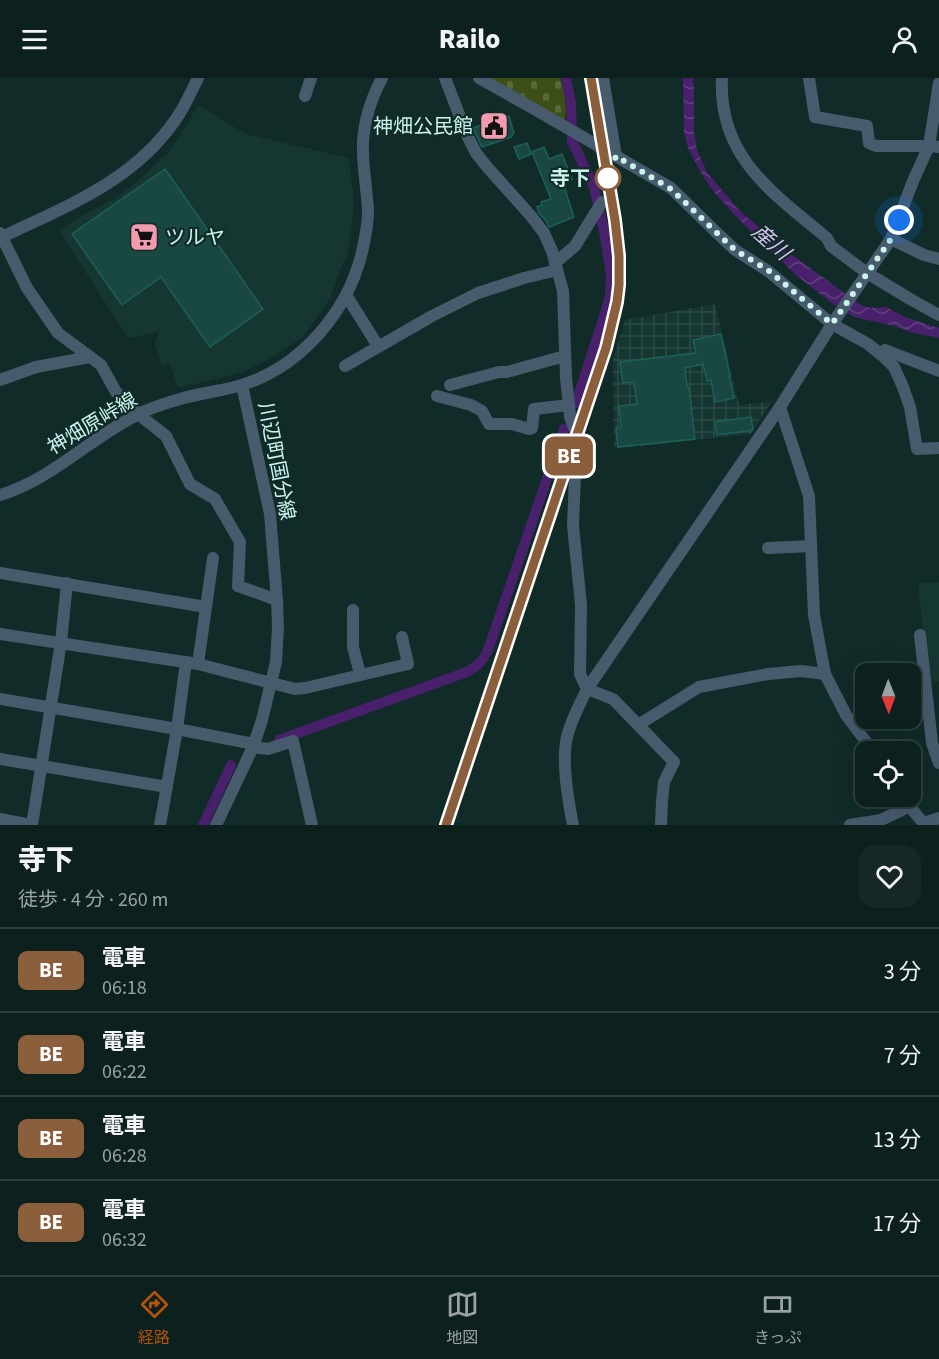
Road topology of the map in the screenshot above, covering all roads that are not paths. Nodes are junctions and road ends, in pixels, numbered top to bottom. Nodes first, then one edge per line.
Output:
1 (198, 78) edge
2 (312, 78) edge
3 (382, 78) edge
4 (445, 78) edge
5 (479, 78) edge
6 (603, 78) edge
7 (722, 78) edge
8 (809, 78) edge
9 (939, 83) edge
10 (305, 96) dead end
11 (934, 146) edge
12 (616, 156) junction
13 (600, 205) dead end
14 (0, 236) edge
15 (891, 239) junction
16 (939, 259) edge
17 (556, 267) junction
18 (865, 275) junction
19 (346, 295) junction
20 (939, 315) edge
21 (835, 320) junction
22 (378, 346) junction
23 (880, 354) junction
24 (565, 356) junction
25 (90, 357) junction
26 (345, 366) dead end
27 (939, 371) edge
28 (0, 380) edge
29 (242, 385) junction
30 (450, 385) dead end
31 (437, 396) dead end
32 (569, 405) junction
33 (780, 407) junction
34 (138, 414) junction
35 (939, 448) edge
36 (0, 495) edge
37 (811, 546) junction
38 (768, 549) dead end
39 (213, 558) dead end
40 (0, 573) edge
41 (67, 584) junction
42 (277, 600) junction
43 (206, 607) junction
44 (353, 610) dead end
45 (0, 634) edge
46 (920, 635) dead end
47 (402, 637) dead end
48 (61, 642) junction
49 (192, 663) junction
50 (360, 674) junction
51 (825, 674) junction
52 (272, 683) junction
53 (926, 685) junction
54 (939, 687) edge
55 (587, 689) junction
56 (0, 699) edge
57 (50, 708) junction
58 (638, 725) junction
59 (177, 729) junction
60 (866, 741) edge
61 (253, 745) junction
62 (0, 759) edge
63 (939, 763) edge
64 (42, 766) junction
65 (166, 787) junction
66 (897, 807) edge
67 (910, 807) edge
68 (939, 818) edge
69 (0, 819) edge
70 (925, 824) edge
71 (32, 825) edge
72 (160, 825) edge
73 (216, 825) edge
74 (312, 825) edge
75 (573, 825) edge
76 (661, 825) edge
77 (850, 825) edge

1 - 14 street
2 - 10 street
3 - 19 street, 川辺町国分線
4 - 17 street
5 - 12 street
6 - 12 street
7 - 18 street
8 - 11 street
9 - 11 street
11 - 15 street
12 - 21 street
13 - 17 street
14 - 25 street
15 - 16 street
15 - 18 street
17 - 22 street
17 - 24 street
18 - 20 street
18 - 21 street
19 - 22 street
19 - 29 street, 川辺町国分線
21 - 23 street
21 - 33 street
22 - 26 street
23 - 27 street
23 - 35 street
24 - 30 street
24 - 32 street
25 - 28 street
25 - 34 street
29 - 34 street, 神畑原峠線
29 - 42 street, 川辺町国分線
31 - 32 street
32 - 55 street
33 - 37 street
33 - 55 street
34 - 36 street, 神畑原峠線
34 - 42 street
37 - 38 street
37 - 51 street
39 - 43 street
40 - 41 street
41 - 43 street
41 - 48 street
42 - 52 street, 川辺町国分線
43 - 49 street
44 - 50 street
45 - 48 street
46 - 53 street
47 - 50 street
48 - 49 street
48 - 57 street
49 - 52 street
49 - 59 street
50 - 52 street
51 - 58 street
51 - 60 street
52 - 61 street, 川辺町国分線
53 - 54 street
53 - 63 street
55 - 58 street
55 - 75 street
56 - 57 street
57 - 59 street
57 - 64 street
58 - 76 street
59 - 61 street
59 - 65 street
61 - 73 street, 川辺町国分線
61 - 74 street
62 - 64 street
64 - 65 street
64 - 71 street
65 - 72 street
66 - 77 street
67 - 70 street
68 - 70 street
69 - 71 street

